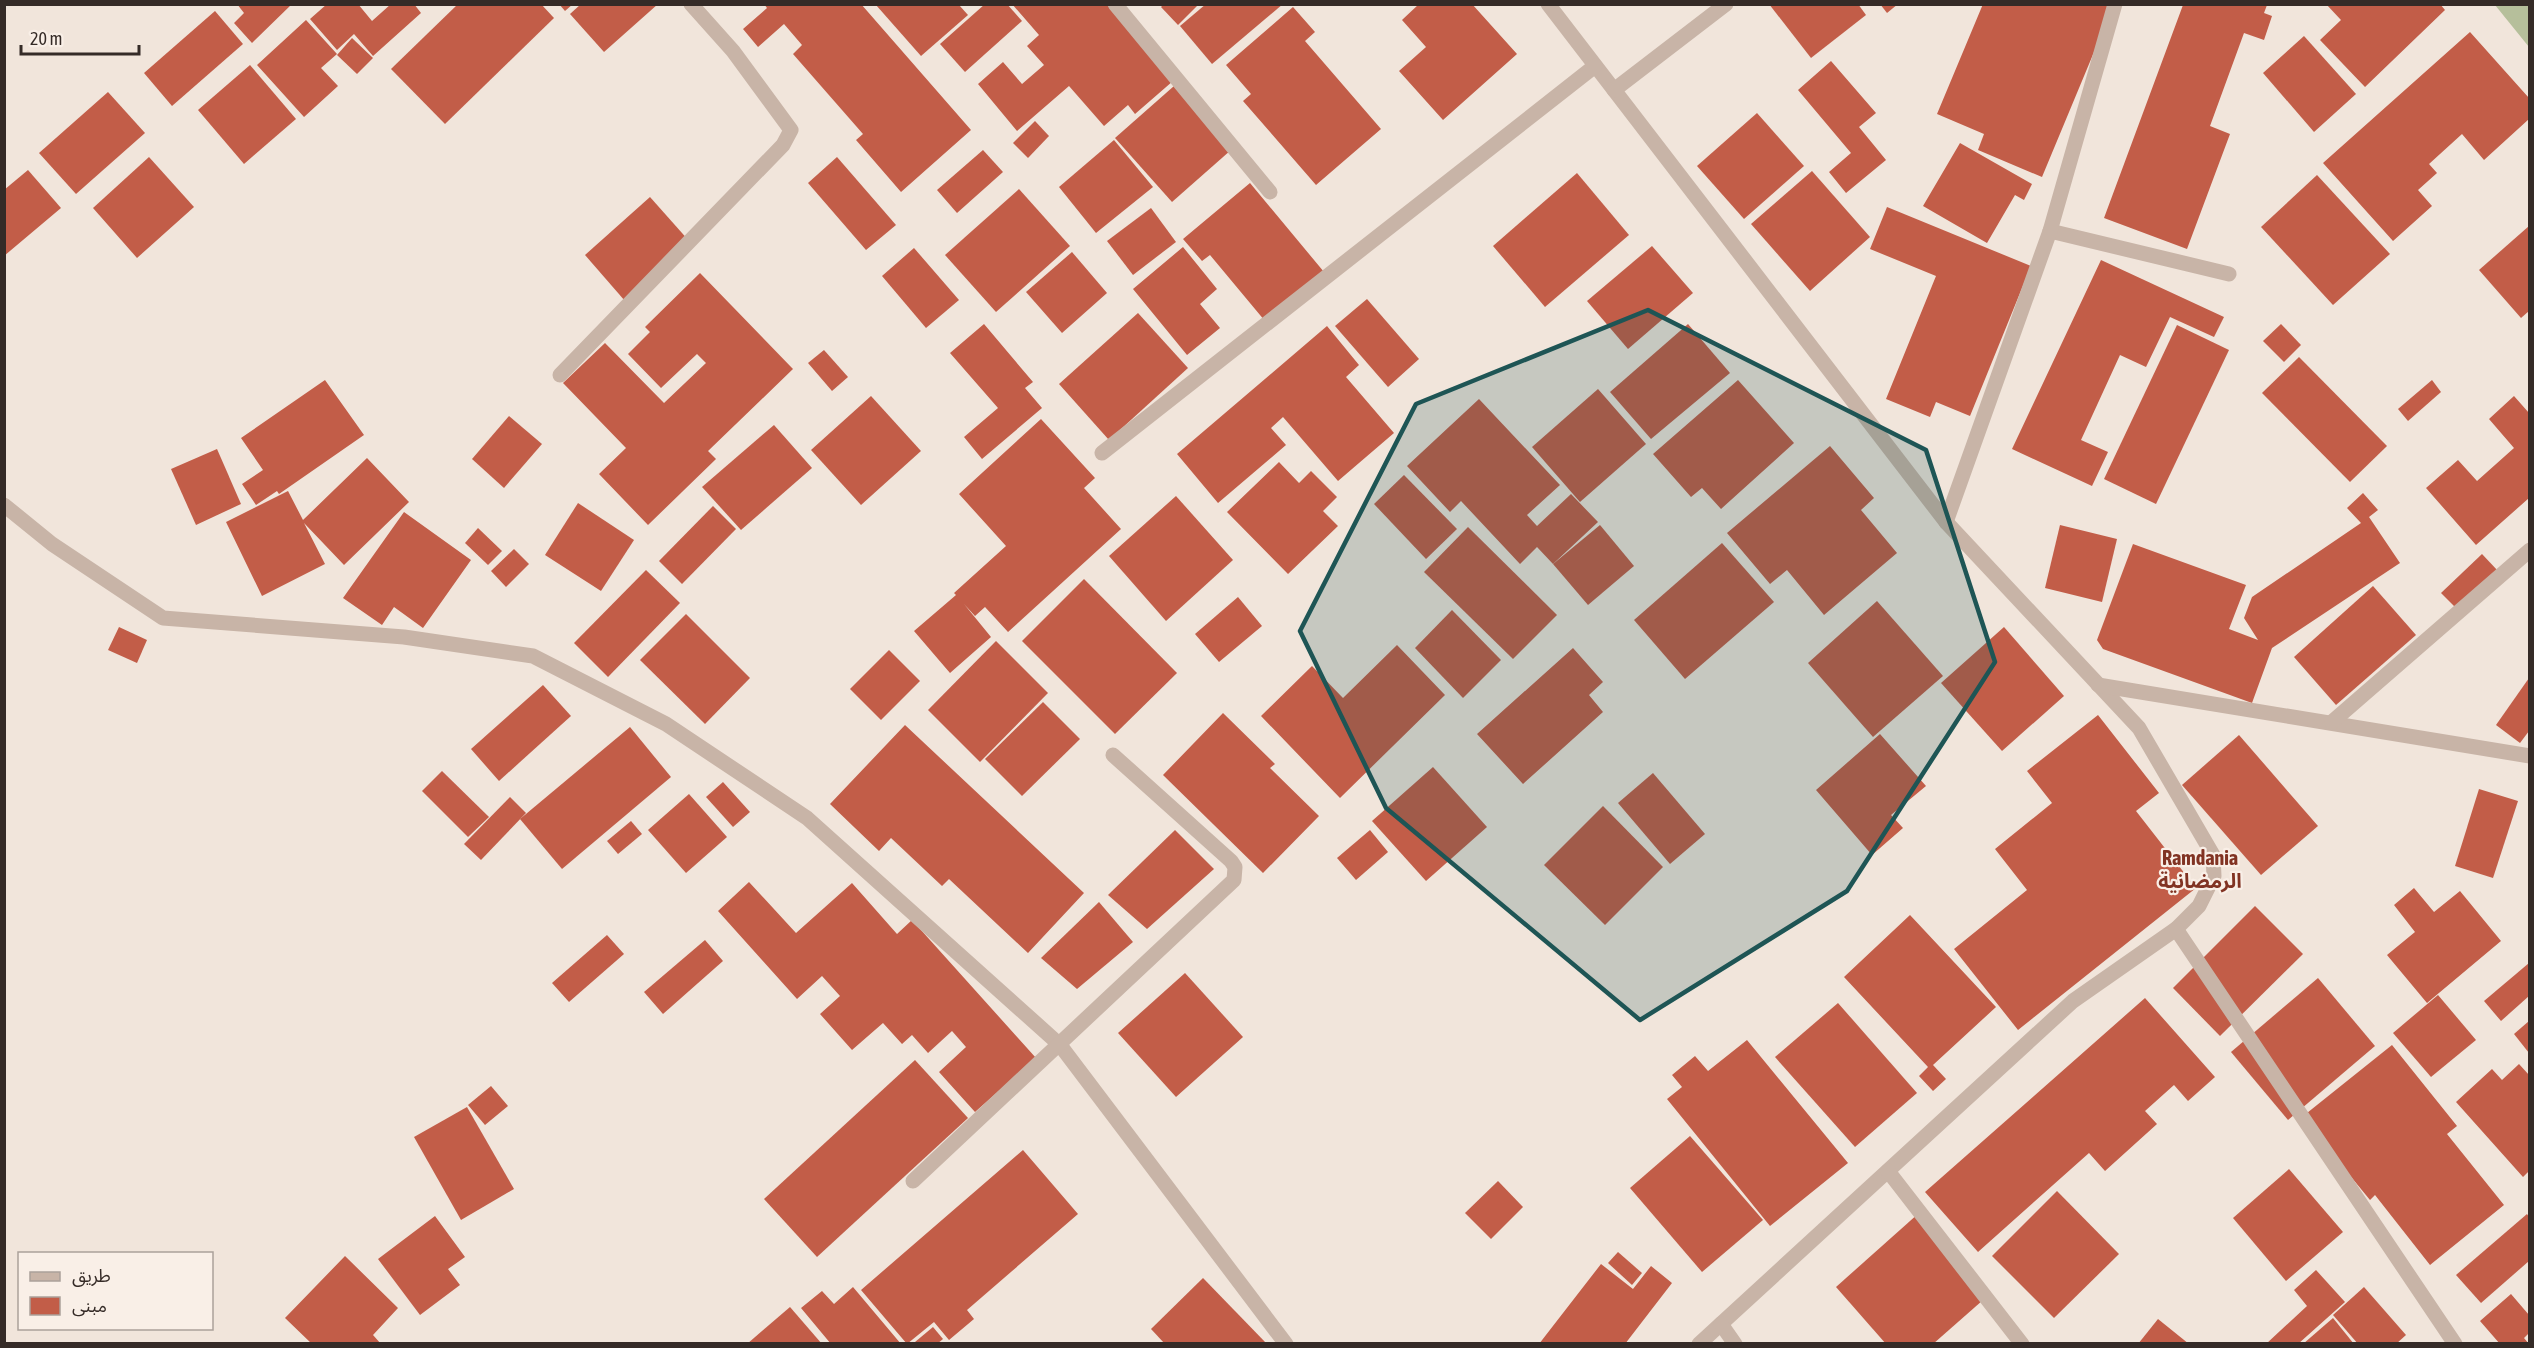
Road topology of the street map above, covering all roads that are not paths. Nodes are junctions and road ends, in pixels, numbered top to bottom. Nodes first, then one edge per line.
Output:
1 (691, 4) edge
2 (1115, 4) edge
3 (1548, 4) edge
4 (1726, 4) edge
5 (2115, 4) edge
6 (1595, 66) junction
7 (1614, 90) junction
8 (1270, 192) dead end
9 (2050, 231) junction
10 (2229, 274) dead end
11 (560, 375) dead end
12 (1102, 453) dead end
13 (4, 506) edge
14 (1946, 522) junction
15 (2529, 550) edge
16 (2098, 685) junction
17 (2332, 722) junction
18 (1113, 755) dead end
19 (2529, 756) edge
20 (2176, 929) junction
21 (1060, 1045) junction
22 (1888, 1171) junction
23 (913, 1182) dead end
24 (1721, 1324) junction
25 (1286, 1344) edge
26 (1699, 1344) edge
27 (1735, 1344) edge
28 (2022, 1344) edge
29 (2455, 1344) edge

1 - 11 street
2 - 8 street
3 - 6 street
4 - 7 street
5 - 9 street
6 - 7 street
6 - 12 street
7 - 14 street
9 - 10 street
9 - 14 street
13 - 21 street
14 - 16 street
15 - 17 street
16 - 17 street
16 - 20 street
17 - 19 street
18 - 21 street
20 - 22 street
20 - 29 street
21 - 23 street
21 - 25 street
22 - 24 street
22 - 28 street
24 - 26 street
24 - 27 street

